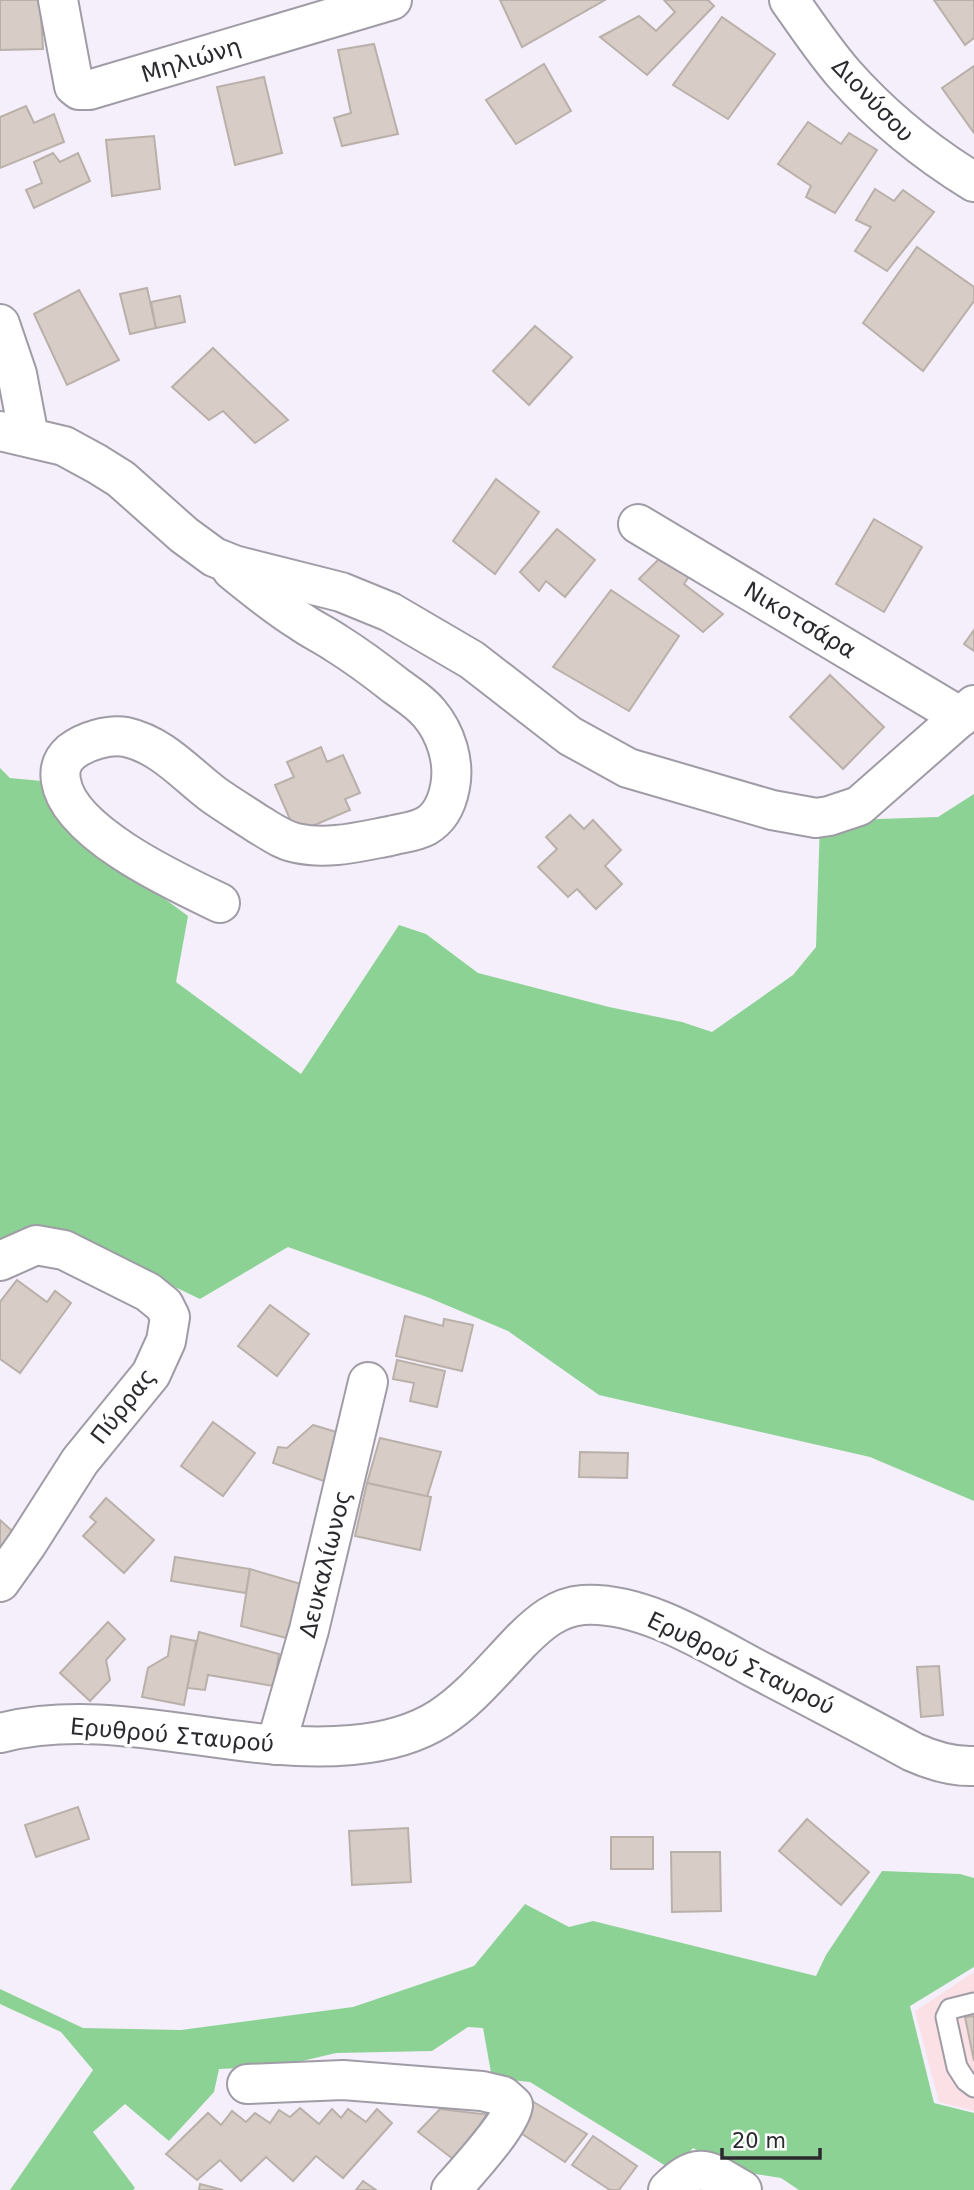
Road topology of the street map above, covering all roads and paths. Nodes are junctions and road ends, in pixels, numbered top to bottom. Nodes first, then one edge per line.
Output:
1 (58, 0) edge
2 (393, 0) edge
3 (789, 0) edge
4 (302, 13) edge
5 (974, 182) edge
6 (0, 324) edge
7 (15, 434) edge
8 (638, 524) dead end
9 (214, 557) junction
10 (968, 711) edge
11 (220, 903) dead end
12 (0, 1261) edge
13 (368, 1382) dead end
14 (0, 1582) edge
15 (0, 1733) edge
16 (276, 1745) junction
17 (974, 1766) edge
18 (974, 2003) edge
19 (247, 2084) dead end
20 (974, 2087) edge
21 (450, 2190) edge
22 (668, 2190) edge
23 (741, 2190) edge

1 - 4 street, Μηλιώνη
2 - 4 street, Μηλιώνη
3 - 5 street, Διονύσου
6 - 7 street
7 - 9 street
8 - 10 street, Νικοτσάρα
9 - 10 street
9 - 11 street
12 - 14 street, Πύρρας
13 - 16 street, Δευκαλίωνος
15 - 16 street, Ερυθρού Σταυρού
16 - 17 street, Ερυθρού Σταυρού
18 - 20 lane
19 - 21 street
22 - 23 street

